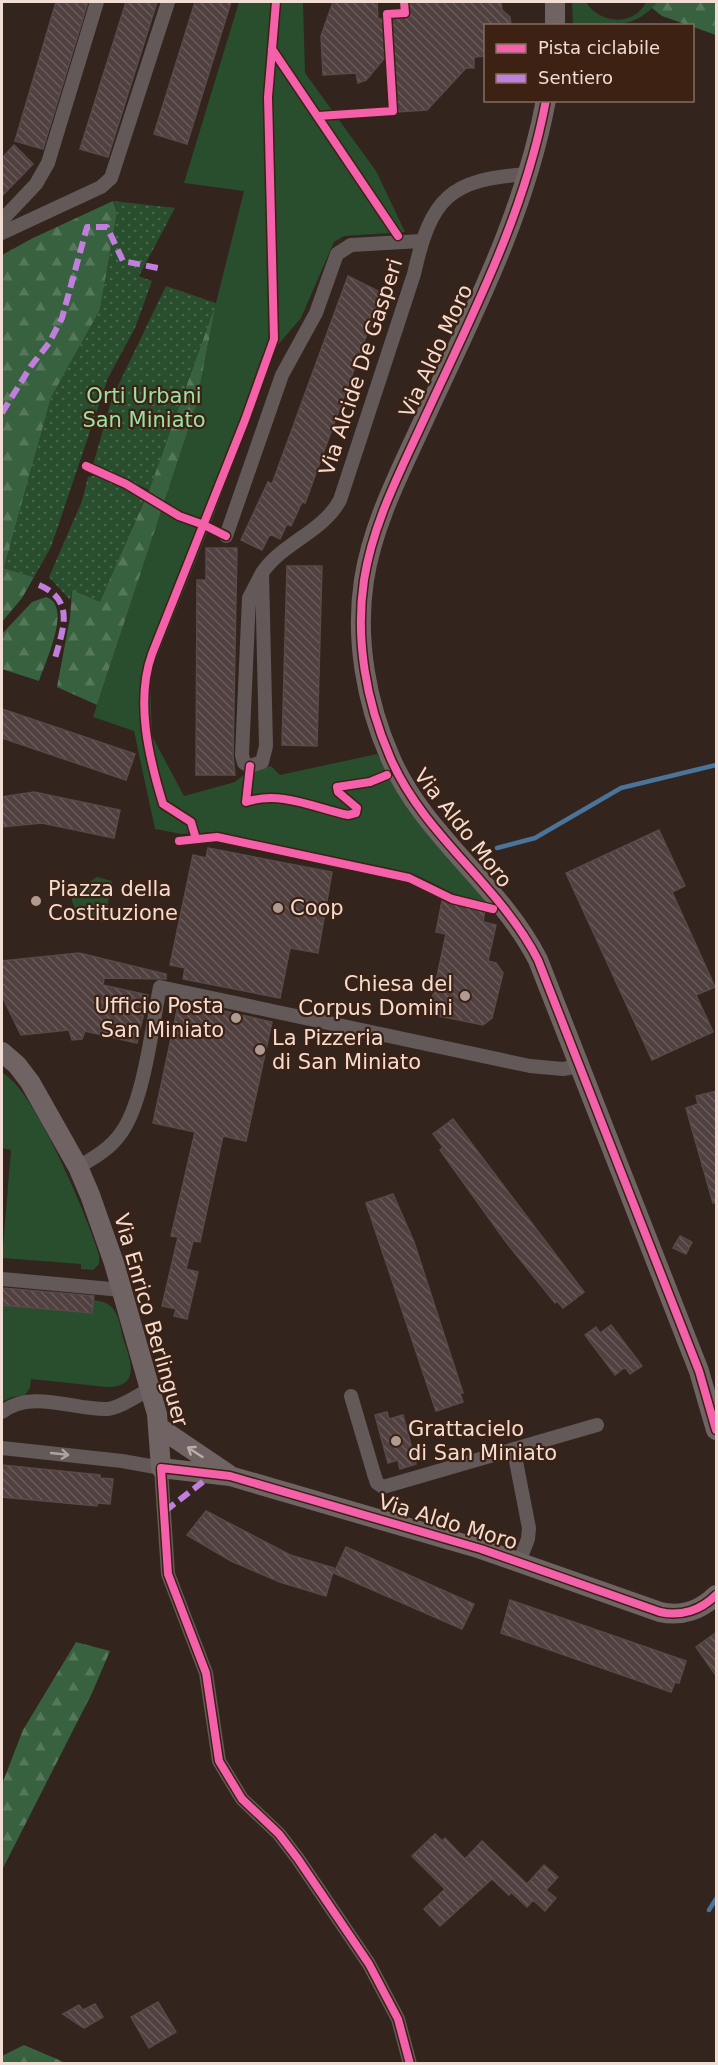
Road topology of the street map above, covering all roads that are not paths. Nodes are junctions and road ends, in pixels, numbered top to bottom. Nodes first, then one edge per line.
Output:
1 (97, 2) edge
2 (168, 2) edge
3 (555, 2) edge
4 (555, 24) edge
5 (546, 102) edge
6 (529, 174) junction
7 (2, 220) edge
8 (2, 233) edge
9 (421, 241) junction
10 (226, 536) dead end
11 (262, 573) junction
12 (4, 1056) edge
13 (579, 1066) junction
14 (78, 1167) junction
15 (2, 1279) edge
16 (122, 1290) junction
17 (150, 1389) junction
18 (351, 1396) dead end
19 (2, 1412) edge
20 (597, 1425) dead end
21 (160, 1428) junction
22 (717, 1430) edge
23 (2, 1449) edge
24 (514, 1451) junction
25 (161, 1468) junction
26 (230, 1476) junction
27 (519, 1562) junction
28 (717, 1595) edge
29 (410, 2064) edge

1 - 7 street
2 - 8 street
3 - 4 street
5 - 6 street, Via Aldo Moro
6 - 9 street, Via Alcide De Gasperi
6 - 13 street, Via Aldo Moro
9 - 10 street
9 - 11 street, Via Alcide De Gasperi
11 - 11 street, Via Alcide De Gasperi
12 - 14 street, Via Enrico Berlinguer
13 - 14 street
13 - 22 street, Via Aldo Moro
14 - 16 street, Via Enrico Berlinguer
15 - 16 street
16 - 17 street, Via Enrico Berlinguer
17 - 19 street
17 - 21 street, Via Enrico Berlinguer
18 - 24 street
20 - 24 street
21 - 25 street, Via Enrico Berlinguer
26 -> 21 street, Via Aldo Moro
23 -> 25 street
24 - 27 street
25 - 26 street, Via Aldo Moro
25 - 29 street, Via Enrico Berlinguer
26 - 27 street, Via Aldo Moro
27 - 28 street, Via Aldo Moro

